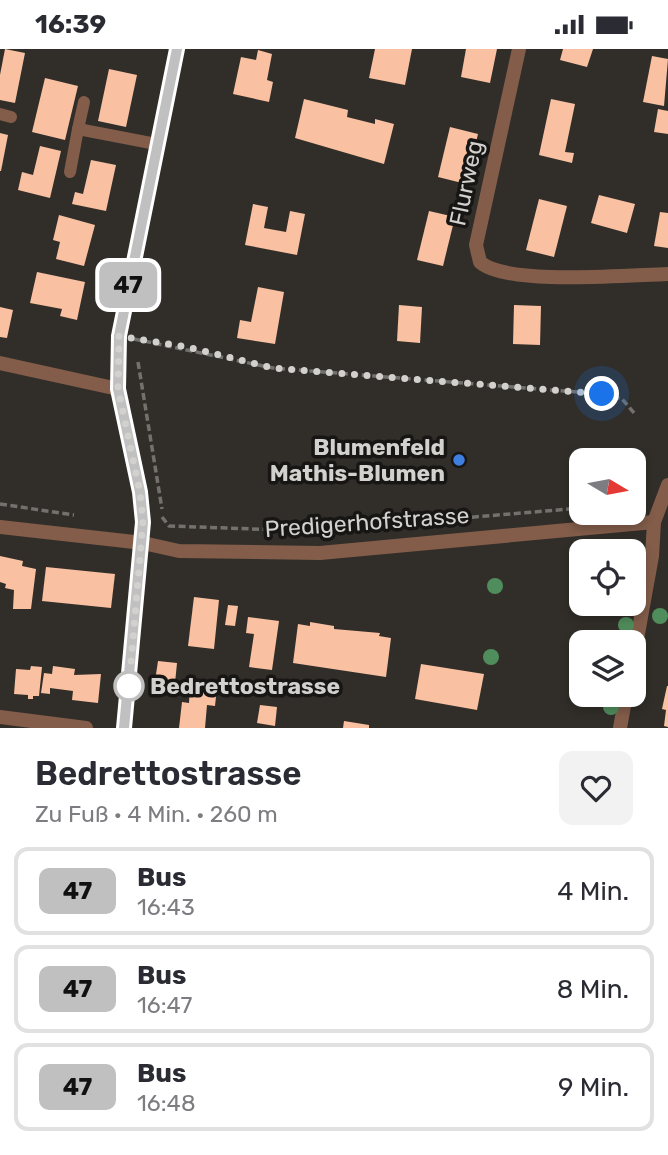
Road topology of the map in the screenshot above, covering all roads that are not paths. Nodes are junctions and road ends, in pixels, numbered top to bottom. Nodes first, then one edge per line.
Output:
1 (177, 49) edge
2 (519, 49) edge
3 (84, 102) dead end
4 (78, 129) junction
5 (156, 144) junction
6 (70, 172) dead end
7 (668, 274) edge
8 (0, 363) edge
9 (118, 389) junction
10 (668, 485) edge
11 (654, 522) junction
12 (0, 527) edge
13 (143, 543) junction
14 (639, 630) edge
15 (624, 707) edge
16 (0, 717) edge
17 (86, 728) edge
18 (124, 728) edge
19 (620, 728) edge

1 - 5 street
2 - 7 street, Flurweg
3 - 4 lane
4 - 5 lane
4 - 6 lane
5 - 9 street
8 - 9 street
9 - 13 street
10 - 11 street
11 - 13 street, Predigerhofstrasse
11 - 14 street
12 - 13 street, Predigerhofstrasse
13 - 18 street
15 - 19 street
16 - 17 street

